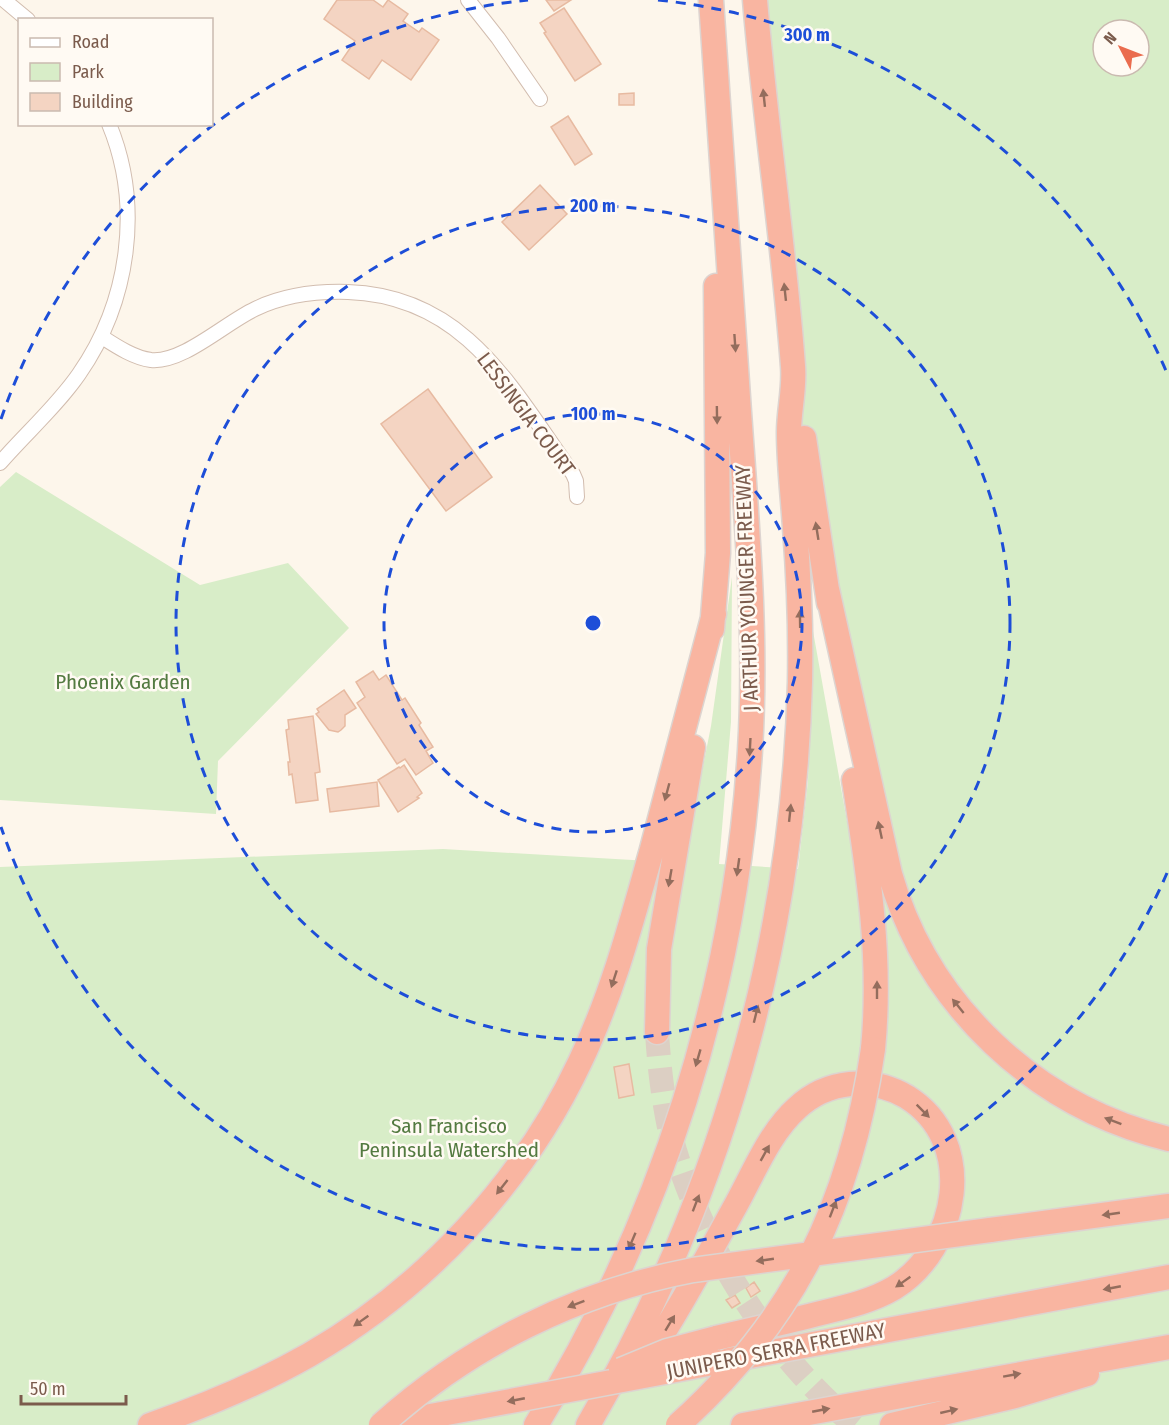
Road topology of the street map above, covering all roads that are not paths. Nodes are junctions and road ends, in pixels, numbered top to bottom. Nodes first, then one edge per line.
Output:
1 (4, 0) edge
2 (468, 0) edge
3 (711, 0) edge
4 (755, 0) edge
5 (26, 18) edge
6 (540, 99) dead end
7 (719, 117) junction
8 (110, 126) edge
9 (102, 338) junction
10 (794, 371) junction
11 (0, 463) edge
12 (578, 497) dead end
13 (827, 589) junction
14 (714, 614) junction
15 (657, 1032) tunnel mouth
16 (1169, 1138) edge
17 (1169, 1206) edge
18 (1169, 1277) edge
19 (1169, 1348) edge
20 (579, 1388) junction
21 (150, 1425) edge
22 (382, 1425) edge
23 (536, 1425) edge
24 (588, 1425) edge
25 (604, 1425) edge
26 (678, 1425) edge
27 (742, 1425) edge
28 (892, 1425) edge

1 - 5 street
2 - 6 street
3 - 7 highway, J ARTHUR YOUNGER FREEWAY
10 -> 4 highway
7 -> 14 highway
7 -> 23 highway, J ARTHUR YOUNGER FREEWAY
8 - 9 street
9 - 11 street
9 - 12 street, LESSINGIA COURT
13 -> 10 highway
24 -> 10 highway
16 -> 13 highway
26 -> 13 highway, bridge
14 -> 15 highway
14 -> 21 highway
17 -> 22 highway, bridge
18 -> 20 highway, JUNIPERO SERRA FREEWAY, bridge
27 -> 19 highway
28 -> 19 highway
20 -> 22 highway, JUNIPERO SERRA FREEWAY, bridge
25 -> 20 highway, bridge

